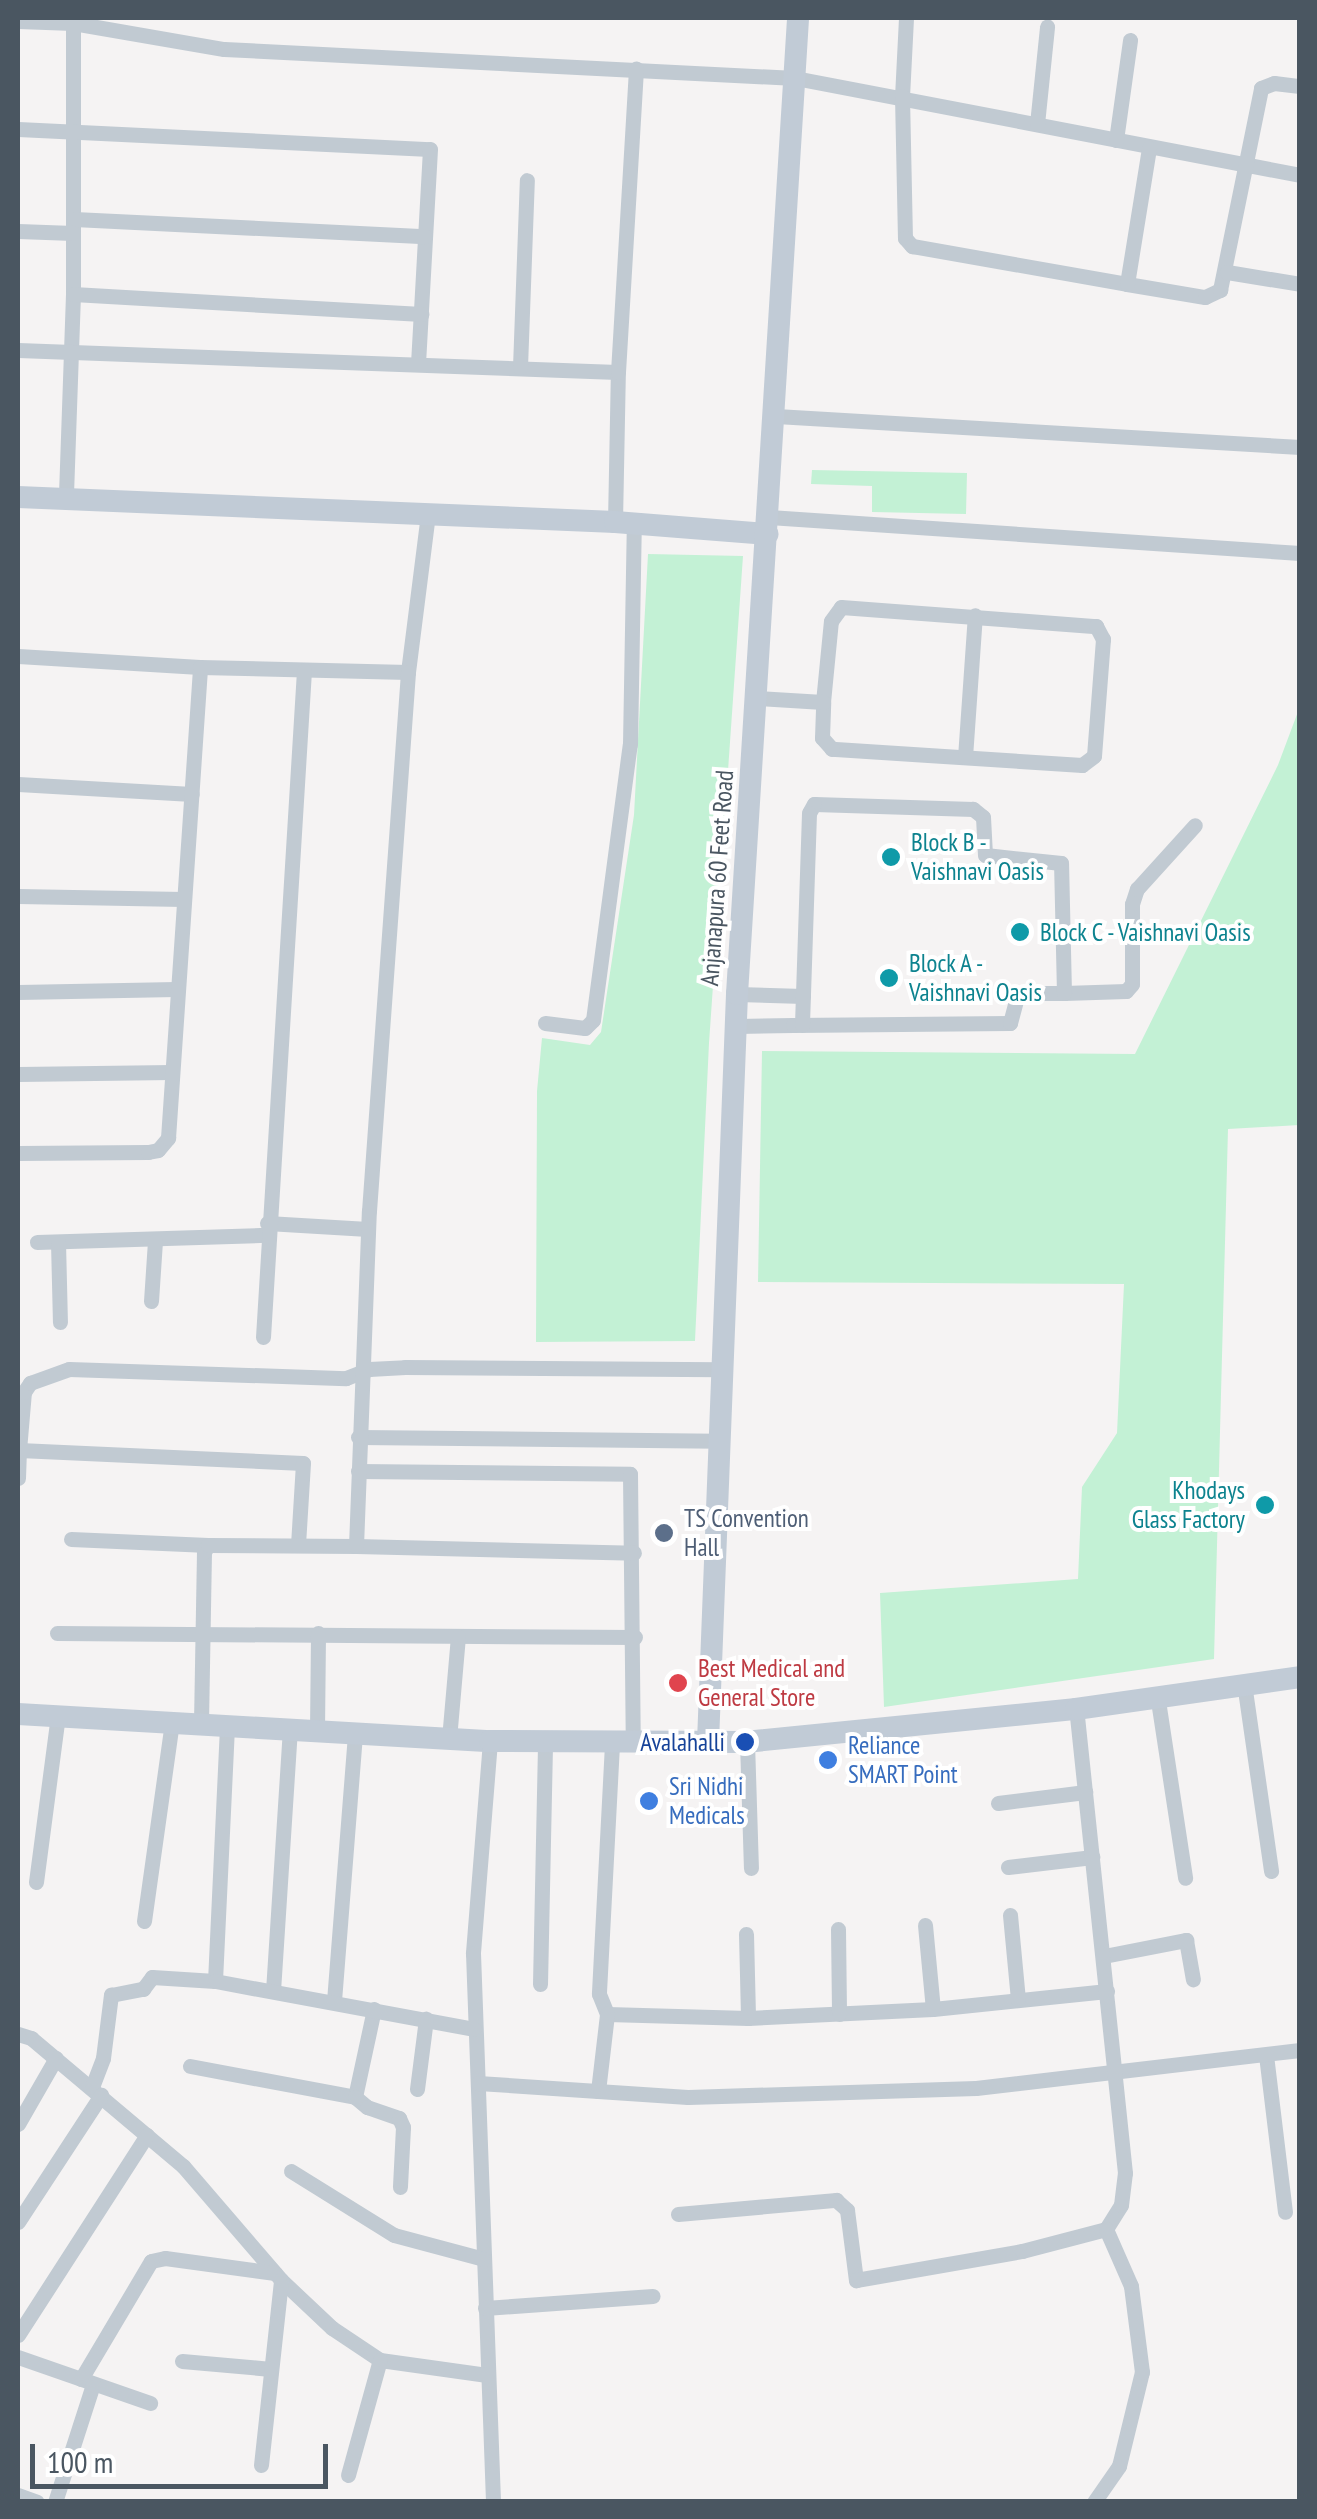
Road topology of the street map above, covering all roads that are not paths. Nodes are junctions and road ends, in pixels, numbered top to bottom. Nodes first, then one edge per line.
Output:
1 (798, 18) edge
2 (906, 18) edge
3 (73, 20) edge
4 (18, 21) edge
5 (1047, 26) dead end
6 (1130, 40) dead end
7 (636, 69) junction
8 (795, 78) junction
9 (1300, 86) edge
10 (902, 96) junction
11 (1037, 124) junction
12 (18, 129) edge
13 (74, 130) junction
14 (1116, 140) junction
15 (1150, 148) junction
16 (1244, 163) junction
17 (1300, 175) edge
18 (527, 180) dead end
19 (74, 226) junction
20 (18, 231) edge
21 (425, 236) junction
22 (1227, 272) junction
23 (1127, 284) junction
24 (1300, 284) edge
25 (73, 294) junction
26 (421, 314) junction
27 (18, 350) edge
28 (69, 352) junction
29 (418, 362) junction
30 (520, 367) junction
31 (618, 372) junction
32 (776, 416) junction
33 (1300, 447) edge
34 (18, 497) edge
35 (66, 497) junction
36 (428, 513) junction
37 (624, 523) junction
38 (769, 526) junction
39 (1300, 553) edge
40 (975, 615) junction
41 (18, 656) edge
42 (200, 667) junction
43 (304, 670) junction
44 (408, 672) junction
45 (757, 698) junction
46 (823, 702) junction
47 (965, 757) junction
48 (18, 784) edge
49 (192, 794) junction
50 (1195, 825) dead end
51 (18, 896) edge
52 (183, 899) junction
53 (176, 990) junction
54 (18, 992) edge
55 (1064, 993) junction
56 (737, 994) junction
57 (803, 996) junction
58 (545, 1024) dead end
59 (802, 1025) junction
60 (737, 1026) junction
61 (172, 1072) junction
62 (18, 1074) edge
63 (18, 1154) edge
64 (368, 1229) junction
65 (266, 1230) junction
66 (155, 1241) junction
67 (37, 1242) dead end
68 (58, 1242) junction
69 (151, 1301) dead end
70 (60, 1322) dead end
71 (263, 1337) dead end
72 (720, 1369) junction
73 (360, 1374) junction
74 (358, 1436) junction
75 (717, 1441) junction
76 (19, 1450) edge
77 (358, 1470) junction
78 (18, 1478) edge
79 (72, 1539) dead end
80 (298, 1544) junction
81 (208, 1545) junction
82 (356, 1546) junction
83 (634, 1553) junction
84 (203, 1632) junction
85 (57, 1633) dead end
86 (318, 1634) junction
87 (458, 1636) junction
88 (635, 1637) junction
89 (1300, 1677) edge
90 (1244, 1683) junction
91 (1156, 1694) junction
92 (1076, 1709) junction
93 (18, 1714) edge
94 (58, 1715) junction
95 (172, 1722) junction
96 (201, 1723) junction
97 (227, 1724) junction
98 (290, 1728) junction
99 (317, 1730) junction
100 (355, 1733) junction
101 (449, 1739) junction
102 (490, 1741) junction
103 (545, 1742) junction
104 (708, 1742) junction
105 (747, 1742) junction
106 (622, 1744) junction
107 (1085, 1792) junction
108 (998, 1803) dead end
109 (1092, 1857) junction
110 (1008, 1867) dead end
111 (751, 1868) dead end
112 (1271, 1871) dead end
113 (1185, 1878) dead end
114 (36, 1882) dead end
115 (1010, 1915) dead end
116 (144, 1921) dead end
117 (925, 1924) dead end
118 (838, 1929) dead end
119 (746, 1934) dead end
120 (1104, 1956) junction
121 (1193, 1979) dead end
122 (215, 1981) junction
123 (540, 1984) dead end
124 (274, 1991) junction
125 (1107, 1991) junction
126 (1018, 2000) junction
127 (334, 2001) junction
128 (374, 2009) junction
129 (933, 2009) junction
130 (607, 2014) junction
131 (839, 2014) junction
132 (748, 2018) junction
133 (426, 2019) junction
134 (474, 2029) junction
135 (18, 2034) edge
136 (1300, 2050) edge
137 (1266, 2055) junction
138 (56, 2058) junction
139 (190, 2066) dead end
140 (1116, 2075) junction
141 (478, 2083) junction
142 (417, 2090) dead end
143 (97, 2091) junction
144 (598, 2091) junction
145 (355, 2097) junction
146 (18, 2124) edge
147 (147, 2135) junction
148 (291, 2172) dead end
149 (400, 2187) dead end
150 (1285, 2212) dead end
151 (678, 2214) dead end
152 (18, 2222) edge
153 (1106, 2229) junction
154 (484, 2258) junction
155 (278, 2276) junction
156 (653, 2296) dead end
157 (485, 2308) junction
158 (18, 2335) edge
159 (18, 2357) edge
160 (380, 2360) junction
161 (182, 2361) dead end
162 (272, 2369) junction
163 (487, 2375) junction
164 (87, 2382) junction
165 (150, 2403) dead end
166 (261, 2465) dead end
167 (348, 2475) dead end
168 (18, 2495) edge
169 (37, 2502) edge
170 (55, 2502) edge
171 (493, 2502) edge
172 (1094, 2502) edge

1 - 8 street, Anjanapura 60 Feet Road
2 - 10 street
3 - 4 street
3 - 7 street
3 - 13 street
5 - 11 street
6 - 14 street
7 - 8 street
7 - 31 street
8 - 10 street
8 - 32 street, Anjanapura 60 Feet Road
9 - 16 street
10 - 11 street
10 - 23 street
11 - 14 street
12 - 13 street
13 - 19 street
13 - 21 street
14 - 15 street
15 - 16 street
15 - 23 street
16 - 17 street
16 - 22 street
18 - 30 street
19 - 20 street
19 - 21 street
19 - 25 street
21 - 26 street
22 - 23 street
22 - 24 street
25 - 26 street
25 - 28 street
26 - 29 street
27 - 28 street
28 - 29 street
28 - 35 street
29 - 30 street
30 - 31 street
31 - 37 street
32 - 33 street
32 - 38 street, Anjanapura 60 Feet Road
34 - 35 street
35 - 36 street
36 - 37 street
36 - 44 street
37 - 38 street
37 - 58 street
38 - 39 street
38 - 45 street, Anjanapura 60 Feet Road
40 - 46 street
40 - 47 street
40 - 47 street
41 - 42 street
42 - 43 street
42 - 49 street
43 - 44 street
43 - 65 street
44 - 64 street
45 - 46 street
45 - 56 street, Anjanapura 60 Feet Road
46 - 47 street
48 - 49 street
49 - 52 street
50 - 55 street
51 - 52 street
52 - 53 street
53 - 54 street
53 - 61 street
55 - 57 street
55 - 59 street
56 - 57 street
56 - 60 street, Anjanapura 60 Feet Road
57 - 59 street
59 - 60 street
60 - 72 street, Anjanapura 60 Feet Road
61 - 62 street
61 - 63 street
64 - 65 street
64 - 73 street
65 - 66 street
65 - 71 street
66 - 68 street
66 - 69 street
67 - 68 street
68 - 70 street
72 - 73 street
72 - 75 street, Anjanapura 60 Feet Road
73 - 74 street
73 - 76 street
74 - 75 street
74 - 77 street
75 - 104 street, Anjanapura 60 Feet Road
76 - 78 street
76 - 80 street
77 - 82 street
77 - 83 street
79 - 81 street
80 - 81 street
80 - 82 street
81 - 84 street
82 - 83 street
83 - 88 street
84 - 85 street
84 - 86 street
84 - 96 street
86 - 87 street
86 - 99 street
87 - 88 street
87 - 101 street
88 - 106 street
89 - 90 street
90 - 91 street
90 - 112 street
91 - 92 street
91 - 113 street
92 - 105 street
92 - 107 street
93 - 94 street
94 - 95 street
94 - 114 street
95 - 96 street
95 - 116 street
96 - 97 street
97 - 98 street
97 - 122 street
98 - 99 street
98 - 124 street
99 - 100 street
100 - 101 street
100 - 127 street
101 - 102 street
102 - 103 street
102 - 134 street
103 - 106 street
103 - 123 street
104 - 105 street
104 - 106 street
105 - 111 street
106 - 130 street
107 - 108 street
107 - 109 street
109 - 110 street
109 - 120 street
115 - 126 street
117 - 129 street
118 - 131 street
119 - 132 street
120 - 121 street
120 - 125 street
122 - 124 street
122 - 143 street
124 - 127 street
125 - 126 street
125 - 140 street
126 - 129 street
127 - 128 street
128 - 133 street
128 - 145 street
129 - 131 street
130 - 132 street
130 - 144 street
131 - 132 street
133 - 134 street
133 - 142 street
134 - 141 street
135 - 138 street
136 - 137 street
137 - 140 street
137 - 150 street
138 - 143 street
138 - 146 street
139 - 145 street
140 - 144 street
140 - 153 street
141 - 144 street
141 - 154 street
143 - 147 street
143 - 152 street
145 - 149 street
147 - 155 street
147 - 158 street
148 - 154 street
151 - 153 street
153 - 172 street
154 - 157 street
155 - 160 street
155 - 162 street
155 - 164 street
156 - 157 street
157 - 163 street
159 - 164 street
160 - 163 street
160 - 167 street
161 - 162 street
162 - 166 street
163 - 171 street
164 - 165 street
164 - 170 street
168 - 169 street

